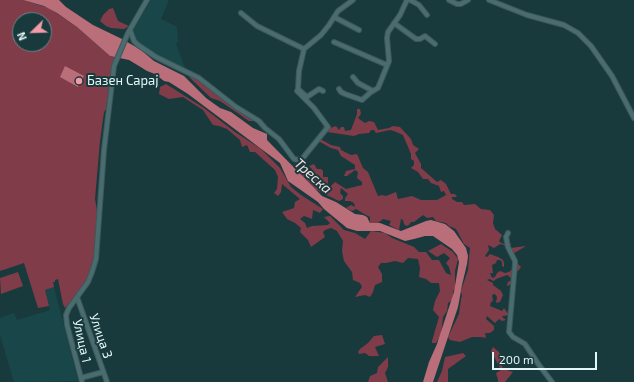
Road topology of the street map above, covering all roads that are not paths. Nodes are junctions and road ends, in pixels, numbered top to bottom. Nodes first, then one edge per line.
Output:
1 (146, 0) edge
2 (353, 0) edge
3 (407, 0) edge
4 (410, 0) edge
5 (449, 0) edge
6 (468, 0) edge
7 (489, 0) edge
8 (242, 13) dead end
9 (427, 15) dead end
10 (334, 17) junction
11 (394, 23) junction
12 (130, 30) junction
13 (360, 30) dead end
14 (334, 42) dead end
15 (435, 44) dead end
16 (304, 49) junction
17 (387, 65) junction
18 (353, 77) dead end
19 (298, 89) junction
20 (339, 89) dead end
21 (323, 91) dead end
22 (373, 91) junction
23 (634, 118) edge
24 (508, 233) dead end
25 (77, 297) junction
26 (103, 372) junction
27 (81, 380) edge
28 (107, 382) edge
29 (552, 382) edge

1 - 12 street
2 - 10 street
3 - 11 street
4 - 9 street
5 - 6 street
7 - 23 street
8 - 16 street
10 - 13 street
10 - 16 street
11 - 15 street
11 - 17 street
12 - 19 street
12 - 25 street
14 - 17 street
16 - 19 street
17 - 22 street
18 - 22 street
19 - 21 street
20 - 22 street
24 - 29 street
25 - 26 street, Улица 3
25 - 27 street, Улица 1
26 - 27 street
26 - 28 street, Улица 3

